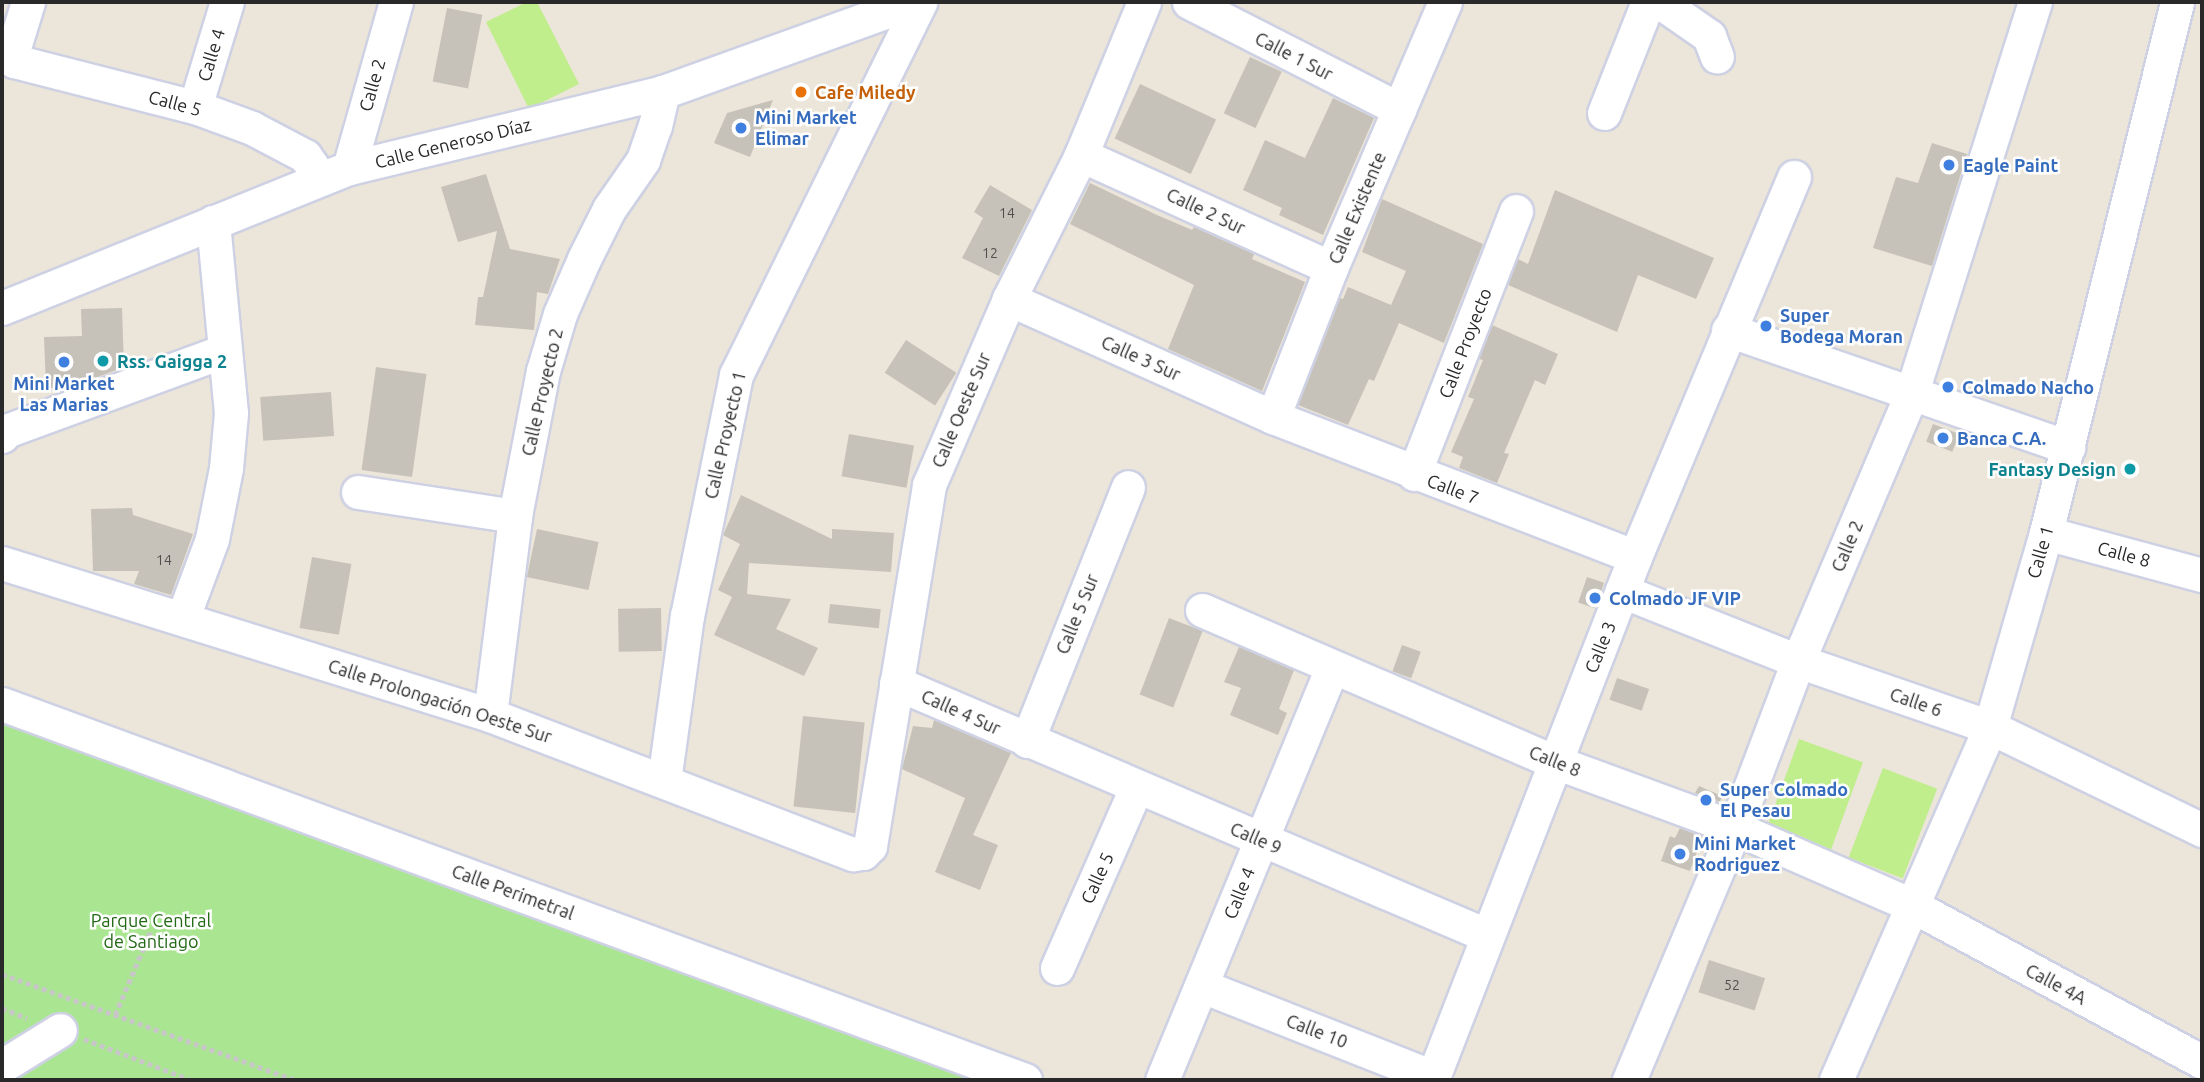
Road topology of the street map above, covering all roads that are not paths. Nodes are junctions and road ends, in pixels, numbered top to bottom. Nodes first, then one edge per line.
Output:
1 (28, 2) edge
2 (227, 2) edge
3 (396, 2) edge
4 (913, 2) edge
5 (920, 2) edge
6 (1144, 2) edge
7 (1189, 2) edge
8 (1445, 2) edge
9 (1648, 2) edge
10 (1660, 2) edge
11 (2035, 2) edge
12 (2177, 2) edge
13 (870, 8) edge
14 (1717, 57) dead end
15 (8, 66) edge
16 (663, 92) junction
17 (195, 107) junction
18 (1399, 109) junction
19 (1604, 113) dead end
20 (1082, 155) junction
21 (348, 168) junction
22 (1794, 177) dead end
23 (316, 180) junction
24 (1516, 211) dead end
25 (213, 222) junction
26 (1331, 268) junction
27 (1009, 299) junction
28 (2, 308) edge
29 (1728, 330) junction
30 (224, 351) junction
31 (1911, 395) junction
32 (1273, 417) junction
33 (2, 436) edge
34 (2068, 447) junction
35 (1415, 474) junction
36 (1128, 487) dead end
37 (358, 492) dead end
38 (515, 516) junction
39 (2046, 533) junction
40 (1635, 557) junction
41 (2, 563) edge
42 (2202, 575) edge
43 (1622, 591) junction
44 (1202, 610) dead end
45 (183, 617) junction
46 (1798, 661) junction
47 (1332, 667) junction
48 (895, 683) junction
49 (2, 704) edge
50 (490, 715) junction
51 (1990, 727) junction
52 (1027, 741) junction
53 (1555, 762) junction
54 (664, 781) junction
55 (1136, 788) junction
56 (1735, 828) junction
57 (2202, 830) edge
58 (1260, 840) junction
59 (870, 846) joint
60 (1911, 905) junction
61 (1486, 935) junction
62 (1057, 968) dead end
63 (1202, 986) junction
64 (60, 1030) road end
65 (2202, 1062) edge
66 (2, 1066) edge
67 (1432, 1079) edge
68 (1025, 1080) edge
69 (1163, 1080) edge
70 (1629, 1080) edge
71 (1836, 1080) edge

1 - 15 street
2 - 17 street, Calle 4
3 - 21 street, Calle 2
4 - 13 street, Calle Generoso Díaz
5 - 54 street, Calle Proyecto 1
6 - 20 street, Calle Oeste Sur
7 - 18 street, Calle 1 Sur
8 - 18 street, Calle Existente
9 - 19 street
10 - 14 street
11 - 31 street, Calle 2
12 - 34 street, Calle 1
13 - 16 street, Calle Generoso Díaz
15 - 17 street, Calle 5
16 - 21 street, Calle Generoso Díaz
16 - 38 street, Calle Proyecto 2
17 - 23 street, Calle 5
18 - 26 street, Calle Existente
20 - 26 street, Calle 2 Sur
20 - 27 street, Calle Oeste Sur
21 - 23 street, Calle Generoso Díaz
22 - 29 street, Calle 3
23 - 25 street, Calle Generoso Díaz
24 - 35 street, Calle Proyecto
25 - 28 street, Calle Generoso Díaz
25 - 30 street
26 - 32 street, Calle Existente
27 - 32 street, Calle 3 Sur
27 - 48 street, Calle Oeste Sur
29 - 31 street
29 - 40 street, Calle 3
30 - 33 street
30 - 45 street
31 - 34 street
31 - 46 street, Calle 2
32 - 35 street, Calle 7
34 - 39 street, Calle 1
35 - 40 street, Calle 7
36 - 52 street, Calle 5 Sur
37 - 38 street
38 - 50 street, Calle Proyecto 2
39 - 42 street, Calle 8
39 - 51 street, Calle 1
40 - 43 street, Calle 3
41 - 45 street, Calle Prolongación Oeste Sur
43 - 46 street, Calle 6
43 - 53 street, Calle 3
44 - 47 street, Calle 8
45 - 50 street, Calle Prolongación Oeste Sur
46 - 51 street, Calle 6
46 - 56 street, Calle 2
47 - 53 street, Calle 8
47 - 58 street, Calle 4
48 - 52 street, Calle 4 Sur
48 - 59 street, Calle Oeste Sur
49 - 68 street, Calle Perimetral
50 - 54 street, Calle Prolongación Oeste Sur
51 - 57 street, Calle 6
51 - 60 street, Calle 1
52 - 55 street, Calle 9
53 - 56 street, Calle 8
53 - 61 street, Calle 3
54 - 59 street, Calle Prolongación Oeste Sur
55 - 58 street, Calle 9
55 - 62 street, Calle 5
56 - 60 street, Calle 8
56 - 70 street, Calle 2
58 - 61 street, Calle 9
58 - 63 street, Calle 4
60 - 65 street, Calle 4A
60 - 71 street, Calle 1
61 - 67 street, Calle 3
63 - 67 street, Calle 10
63 - 69 street, Calle 4
64 - 66 street

